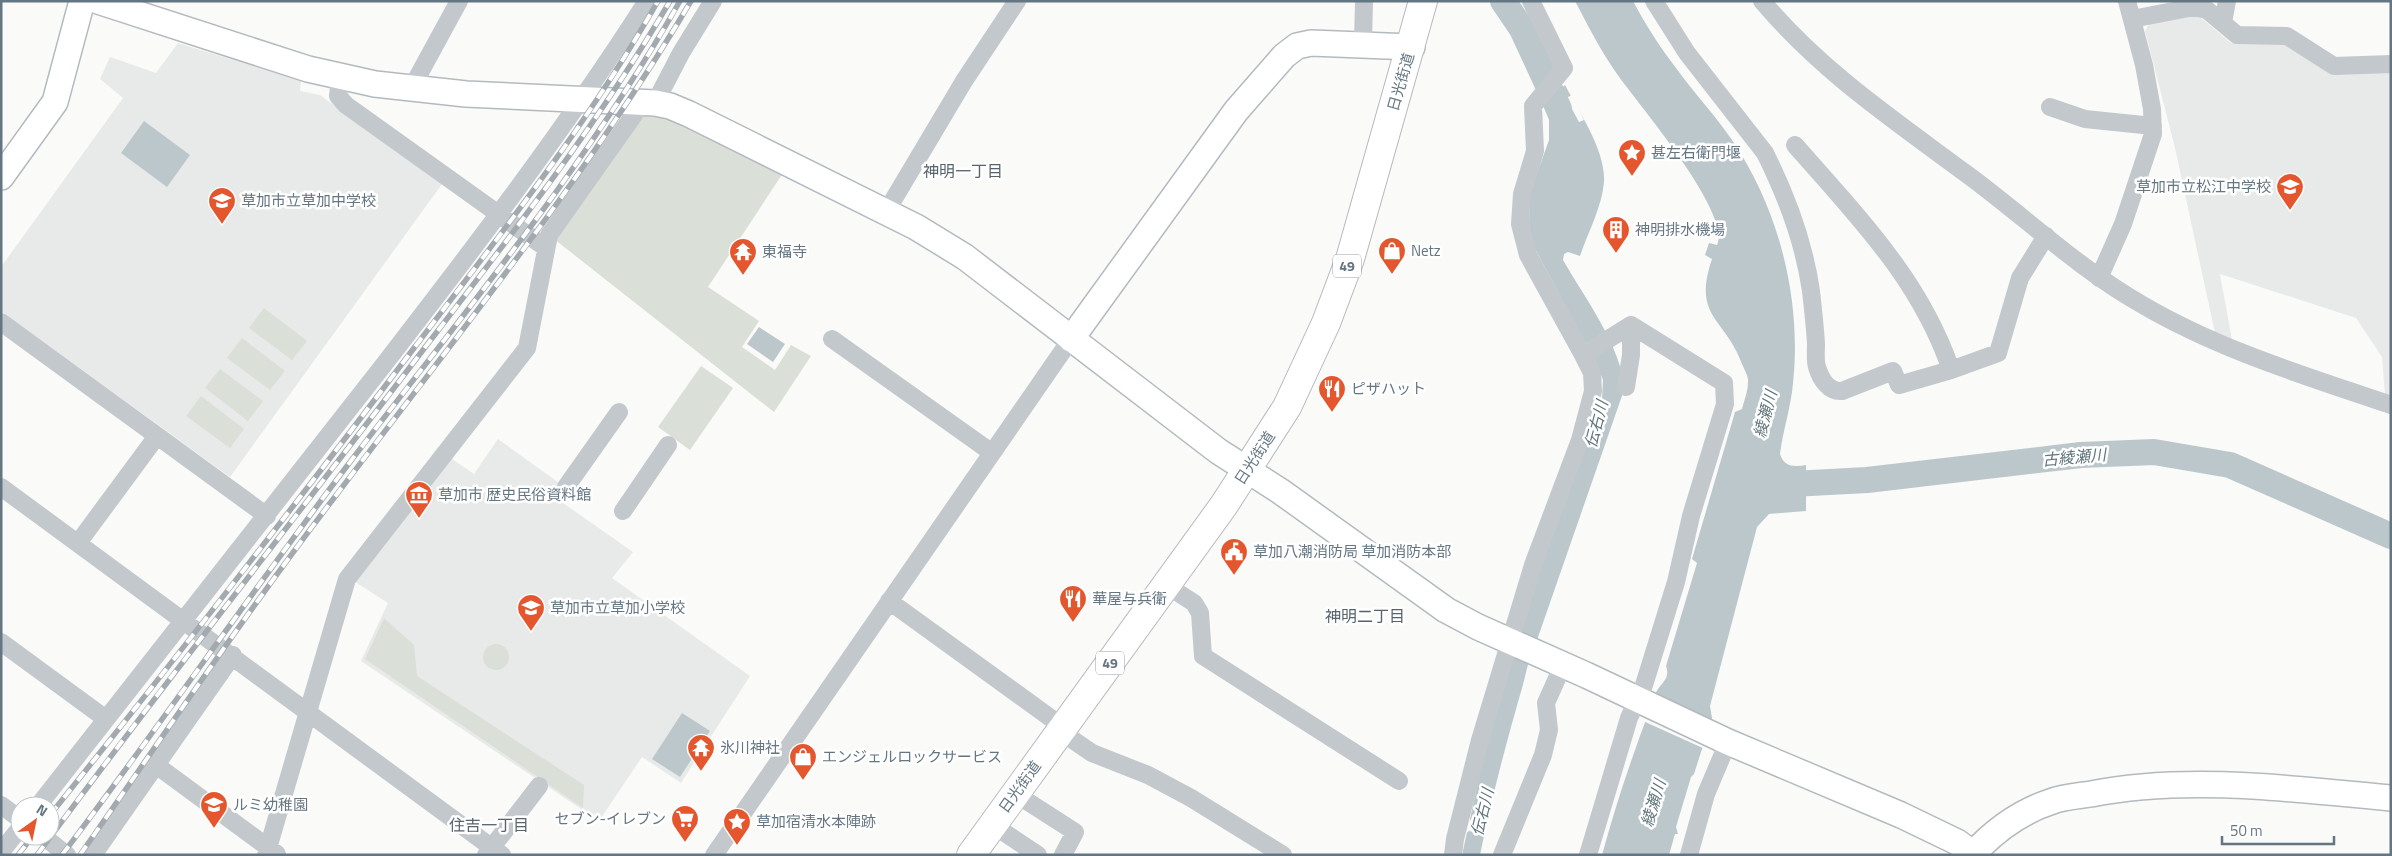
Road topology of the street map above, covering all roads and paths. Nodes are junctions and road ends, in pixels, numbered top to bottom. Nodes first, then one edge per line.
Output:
1 (82, 1) edge
2 (98, 1) edge
3 (459, 1) edge
4 (647, 1) edge
5 (713, 1) edge
6 (1017, 1) edge
7 (1364, 1) edge
8 (1423, 1) edge
9 (1530, 1) edge
10 (1654, 1) edge
11 (1762, 1) edge
12 (2127, 1) edge
13 (2227, 1) edge
14 (2132, 19) junction
15 (2223, 23) junction
16 (1363, 43) junction
17 (1412, 47) junction
18 (2391, 64) edge
19 (340, 78) junction
20 (411, 90) junction
21 (581, 100) junction
22 (649, 102) junction
23 (2050, 107) dead end
24 (2153, 126) junction
25 (1795, 145) dead end
26 (3, 171) edge
27 (886, 212) junction
28 (500, 214) junction
29 (2046, 236) junction
30 (546, 248) junction
31 (2099, 278) junction
32 (1, 322) edge
33 (1631, 325) junction
34 (832, 339) dead end
35 (1071, 339) junction
36 (1583, 354) junction
37 (1951, 370) junction
38 (1626, 387) dead end
39 (2391, 404) edge
40 (619, 412) dead end
41 (157, 436) junction
42 (668, 446) dead end
43 (991, 452) junction
44 (1248, 470) junction
45 (1, 487) edge
46 (566, 487) dead end
47 (623, 511) dead end
48 (267, 516) junction
49 (78, 543) junction
50 (1166, 585) junction
51 (889, 601) junction
52 (185, 621) junction
53 (1510, 641) junction
54 (1, 642) edge
55 (233, 656) junction
56 (1563, 665) junction
57 (1641, 702) junction
58 (308, 712) junction
59 (106, 719) junction
60 (1062, 729) junction
61 (1722, 739) junction
62 (156, 765) junction
63 (1399, 781) dead end
64 (539, 786) dead end
65 (1016, 794) junction
66 (46, 796) edge
67 (2391, 798) edge
68 (993, 825) junction
69 (10, 841) edge
70 (56, 846) edge
71 (1, 852) edge
72 (271, 852) edge
73 (493, 852) edge
74 (1973, 854) edge
75 (67, 855) edge
76 (93, 855) edge
77 (714, 855) edge
78 (971, 855) edge
79 (1038, 855) edge
80 (1063, 855) edge
81 (1283, 855) edge
82 (1453, 855) edge
83 (1502, 855) edge
84 (1588, 855) edge
85 (1689, 855) edge

1 - 26 street
2 - 19 street
3 - 20 street
4 - 21 street
5 - 22 street
6 - 27 street
7 - 16 street
8 - 17 main road, 日光街道 / 49
9 - 36 street
10 - 37 street
11 - 29 street
12 - 14 street
13 - 15 street
14 - 15 street
14 - 24 street
15 - 18 street
16 - 17 street
16 - 35 street
17 - 44 main road, 日光街道 / 49
19 - 20 street
19 - 28 street
20 - 21 street
21 - 22 street
21 - 28 street
22 - 27 street
22 - 30 street
23 - 24 street
24 - 31 street
25 - 37 street
27 - 35 street
28 - 30 street
28 - 48 street
29 - 31 street
29 - 37 street
30 - 58 street
31 - 39 street
32 - 41 street
33 - 36 street
33 - 38 street
33 - 57 street
34 - 43 street
35 - 43 street
35 - 44 street
36 - 53 street
40 - 46 street
41 - 48 street
41 - 49 street
42 - 47 street
43 - 51 street
44 - 50 main road, 日光街道 / 49
44 - 53 street
45 - 49 street
48 - 52 street
49 - 52 street
50 - 60 main road, 日光街道 / 49
50 - 63 street
51 - 60 street
51 - 77 street
52 - 55 street
52 - 59 street
53 - 56 street
53 - 82 street
54 - 59 street
55 - 58 street
55 - 62 street
56 - 57 street
56 - 83 street
57 - 61 street
57 - 84 street
58 - 72 street
58 - 73 street
59 - 66 street
60 - 65 main road, 日光街道 / 49
60 - 81 street
61 - 74 street
61 - 85 street
62 - 72 street
62 - 76 street
64 - 73 street
65 - 68 main road, 日光街道 / 49
65 - 80 street
67 - 74 street
68 - 78 main road, 日光街道 / 49
68 - 79 street
69 - 71 street
70 - 75 street

